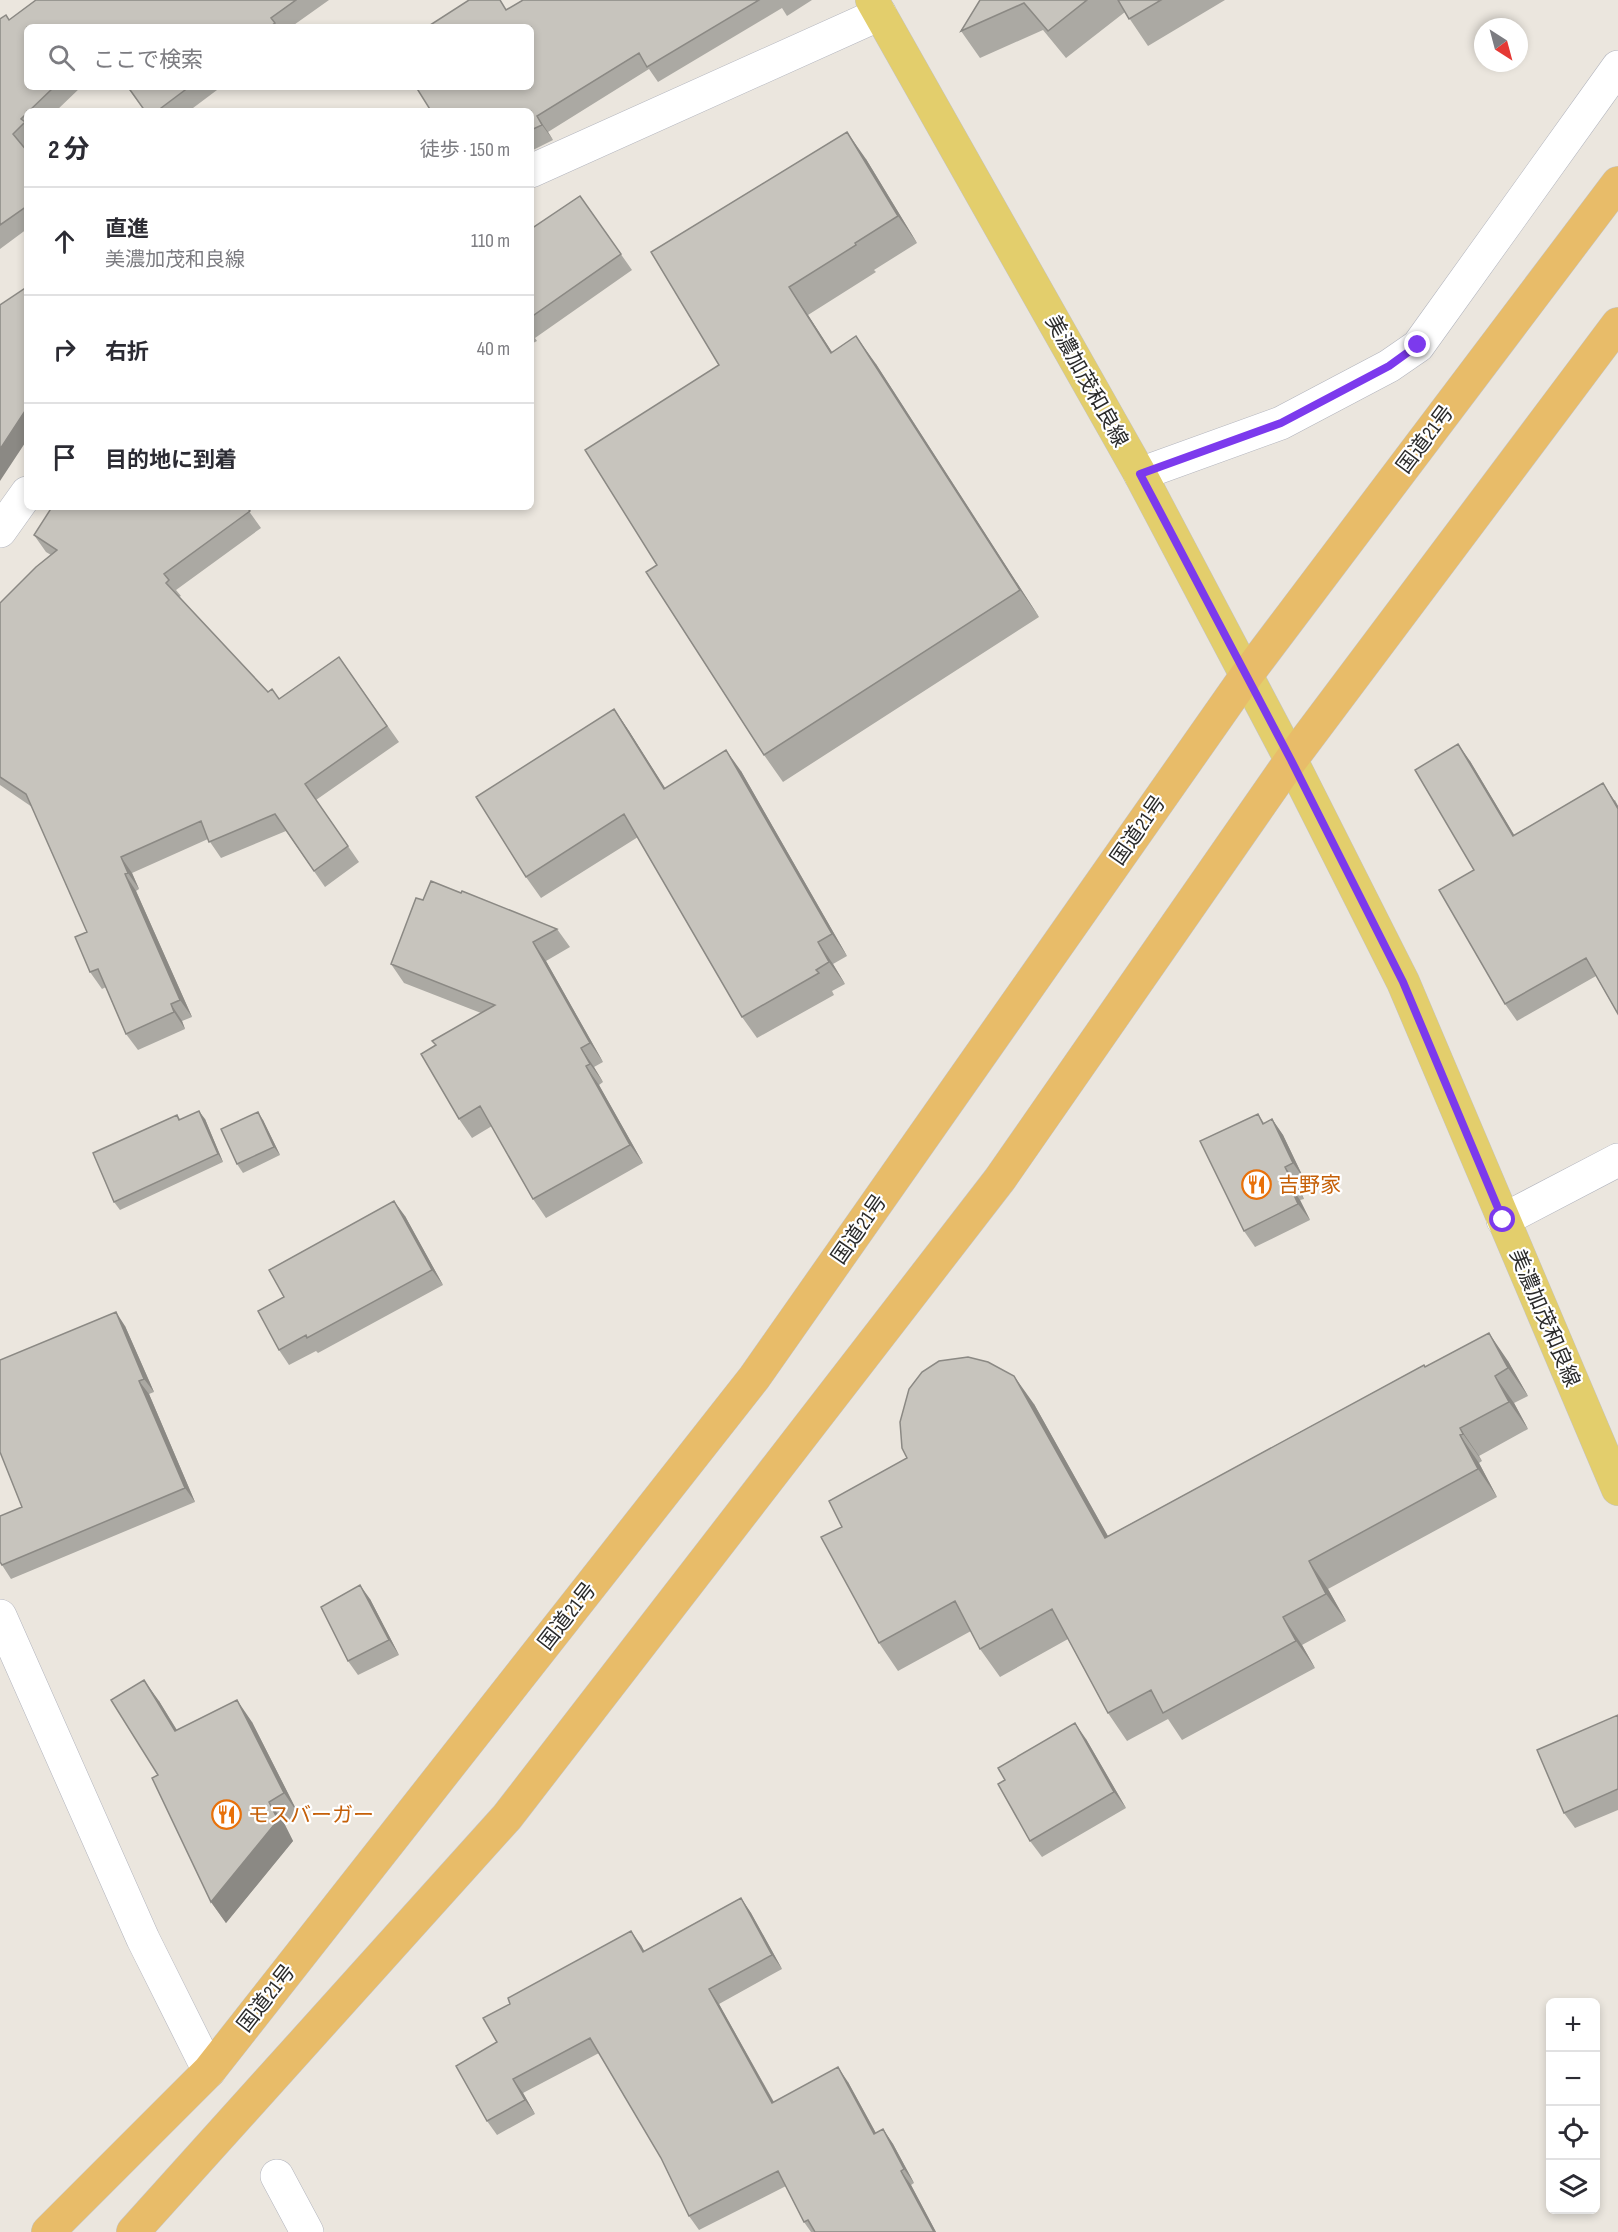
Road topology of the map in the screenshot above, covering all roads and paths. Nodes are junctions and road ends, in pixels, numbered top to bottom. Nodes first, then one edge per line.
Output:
1 (876, 7) edge
2 (1618, 67) edge
3 (534, 170) edge
4 (1618, 183) edge
5 (1618, 324) edge
6 (1140, 474) junction
7 (24, 497) edge
8 (0, 531) edge
9 (1246, 676) junction
10 (1291, 760) junction
11 (1618, 1160) edge
12 (1503, 1220) junction
13 (1618, 1489) edge
14 (0, 1616) edge
15 (208, 2071) junction
16 (277, 2176) dead end
17 (48, 2232) edge
18 (133, 2232) edge
19 (307, 2232) edge

1 - 3 street
1 - 6 main road, 美濃加茂和良線
2 - 6 street
4 - 9 highway, 国道21号
5 - 10 highway
6 - 9 main road, 美濃加茂和良線
7 - 8 street
9 - 10 main road, 美濃加茂和良線
9 - 15 highway, 国道21号
10 - 12 main road, 美濃加茂和良線
10 - 18 highway
11 - 12 street
12 - 13 main road, 美濃加茂和良線
14 - 15 street
15 - 17 highway, 国道21号
16 - 19 street

